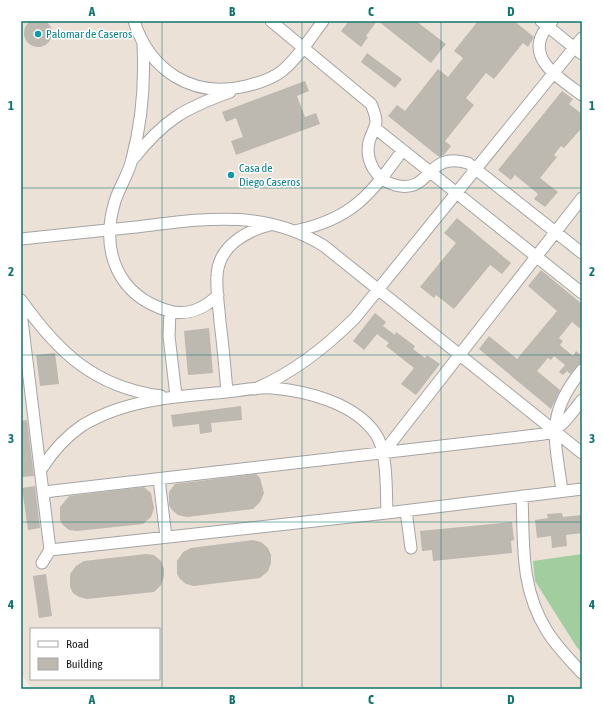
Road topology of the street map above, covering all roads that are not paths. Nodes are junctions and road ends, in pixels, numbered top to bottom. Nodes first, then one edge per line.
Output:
1 (134, 21) edge
2 (271, 21) edge
3 (323, 21) edge
4 (547, 23) edge
5 (582, 38) edge
6 (143, 45) junction
7 (303, 48) junction
8 (578, 51) edge
9 (554, 73) junction
10 (242, 87) junction
11 (582, 95) edge
12 (375, 128) junction
13 (402, 151) junction
14 (132, 160) junction
15 (476, 169) junction
16 (430, 172) junction
17 (382, 179) junction
18 (456, 193) junction
19 (582, 198) edge
20 (273, 224) junction
21 (110, 229) junction
22 (295, 231) junction
23 (555, 231) junction
24 (21, 239) edge
25 (582, 253) edge
26 (536, 256) junction
27 (379, 291) junction
28 (582, 293) edge
29 (218, 295) junction
30 (21, 300) edge
31 (170, 311) junction
32 (21, 312) edge
33 (458, 354) junction
34 (582, 370) edge
35 (256, 389) junction
36 (227, 392) junction
37 (173, 397) junction
38 (582, 400) edge
39 (554, 431) junction
40 (383, 453) junction
41 (582, 453) edge
42 (42, 468) junction
43 (159, 479) junction
44 (582, 489) edge
45 (562, 491) junction
46 (44, 492) junction
47 (522, 496) junction
48 (406, 511) junction
49 (387, 513) junction
50 (166, 537) junction
51 (411, 548) dead end
52 (50, 550) junction
53 (42, 563) dead end
54 (582, 673) edge

1 - 6 lane
2 - 7 lane
3 - 7 lane
4 - 8 lane
4 - 9 lane
5 - 8 lane
6 - 10 lane
6 - 14 lane
7 - 10 lane
7 - 12 lane
8 - 9 lane
9 - 11 lane
9 - 15 lane
10 - 14 lane
12 - 13 lane
12 - 17 lane
13 - 16 lane
13 - 17 lane
14 - 21 lane
15 - 16 lane
15 - 18 lane
15 - 23 lane
16 - 17 lane
16 - 18 lane
17 - 22 lane
18 - 26 lane
18 - 27 lane
19 - 23 lane
20 - 21 lane
20 - 22 lane
20 - 29 lane
21 - 24 lane
21 - 31 lane
22 - 27 lane
23 - 25 lane
23 - 26 lane
26 - 28 lane
26 - 33 lane
27 - 33 lane
27 - 35 lane
29 - 31 lane
29 - 36 lane
30 - 37 lane
31 - 37 lane
32 - 42 lane
33 - 39 lane
33 - 40 lane
34 - 39 lane
35 - 36 lane
35 - 40 lane
36 - 37 lane
37 - 42 lane
38 - 39 lane
39 - 40 lane
39 - 41 lane
39 - 45 lane
40 - 43 lane
40 - 49 lane
42 - 46 lane
43 - 46 lane
43 - 50 lane
44 - 45 lane
45 - 47 lane
46 - 52 lane
47 - 48 lane
47 - 54 lane
48 - 49 lane
48 - 51 lane
49 - 50 lane
50 - 52 lane
52 - 53 lane

